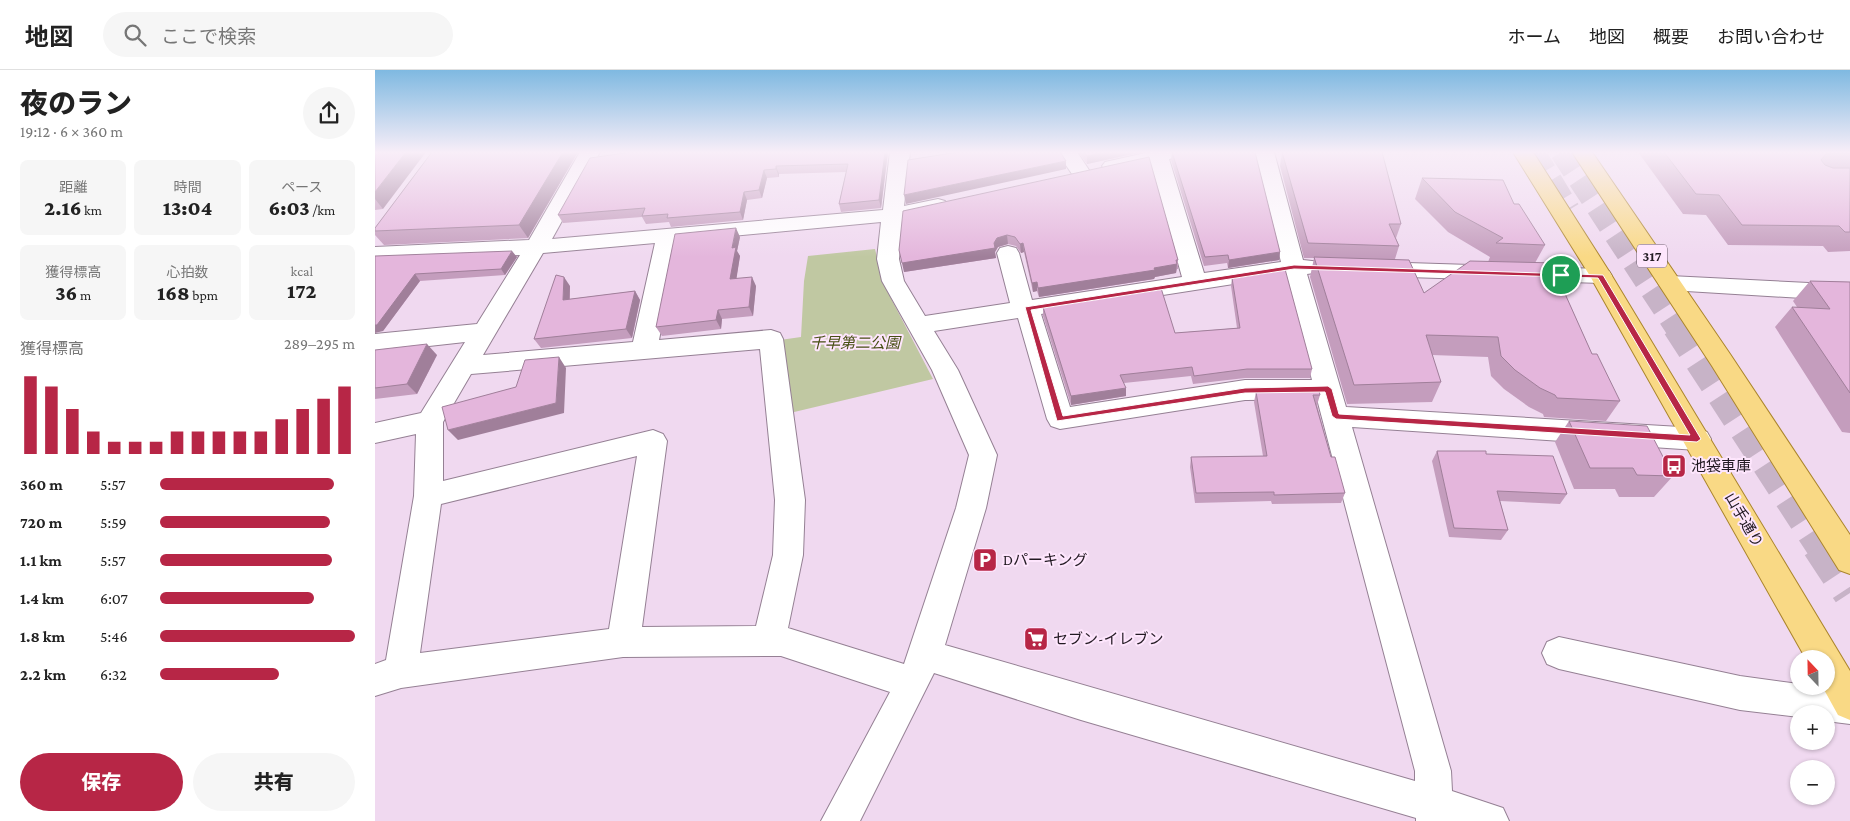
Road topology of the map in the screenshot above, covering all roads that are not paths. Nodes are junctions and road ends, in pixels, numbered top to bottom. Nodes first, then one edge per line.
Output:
1 (574, 187) edge
2 (899, 187) edge
3 (1176, 187) edge
4 (1274, 187) edge
5 (1545, 187) edge
6 (1606, 187) edge
7 (959, 200) edge
8 (893, 215) junction
9 (668, 235) junction
10 (536, 247) junction
11 (1008, 253) dead end
12 (375, 254) edge
13 (1294, 267) junction
14 (1601, 276) junction
15 (1195, 282) junction
16 (1670, 283) junction
17 (1850, 293) edge
18 (1025, 309) junction
19 (919, 325) junction
20 (483, 332) junction
21 (375, 343) edge
22 (644, 351) junction
23 (463, 366) junction
24 (1328, 389) junction
25 (1336, 416) junction
26 (430, 421) junction
27 (375, 433) edge
28 (1697, 439) junction
29 (428, 496) junction
30 (1840, 532) edge
31 (1850, 561) edge
32 (769, 641) junction
33 (623, 642) junction
34 (1819, 650) edge
35 (1559, 653) dead end
36 (919, 669) junction
37 (388, 676) edge
38 (1835, 677) edge
39 (1850, 703) edge
40 (1850, 707) edge
41 (1435, 813) edge
42 (840, 821) edge
43 (1490, 821) edge

1 - 10 street
2 - 8 street
3 - 15 street
4 - 13 street
5 - 14 main road, 山手通り
6 - 16 main road, 317
7 - 8 street
8 - 9 street
8 - 19 street
9 - 10 street
9 - 22 street
10 - 12 street
10 - 20 street
11 - 18 street
13 - 14 street
13 - 15 street
13 - 24 street
14 - 28 main road, 山手通り
15 - 18 street
16 - 17 street
16 - 30 main road, 317
18 - 19 street
18 - 24 street
19 - 36 street
20 - 21 street
20 - 23 street
22 - 23 street
22 - 32 street
23 - 26 street
24 - 25 street
25 - 28 street
25 - 41 street
26 - 27 street
26 - 29 street
28 - 34 main road, 山手通り
29 - 33 street
29 - 37 street
30 - 31 main road, 317
32 - 33 street
32 - 36 street
33 - 37 street
35 - 40 street
36 - 41 street
36 - 42 street
38 - 39 main road, 山手通り
41 - 43 street

